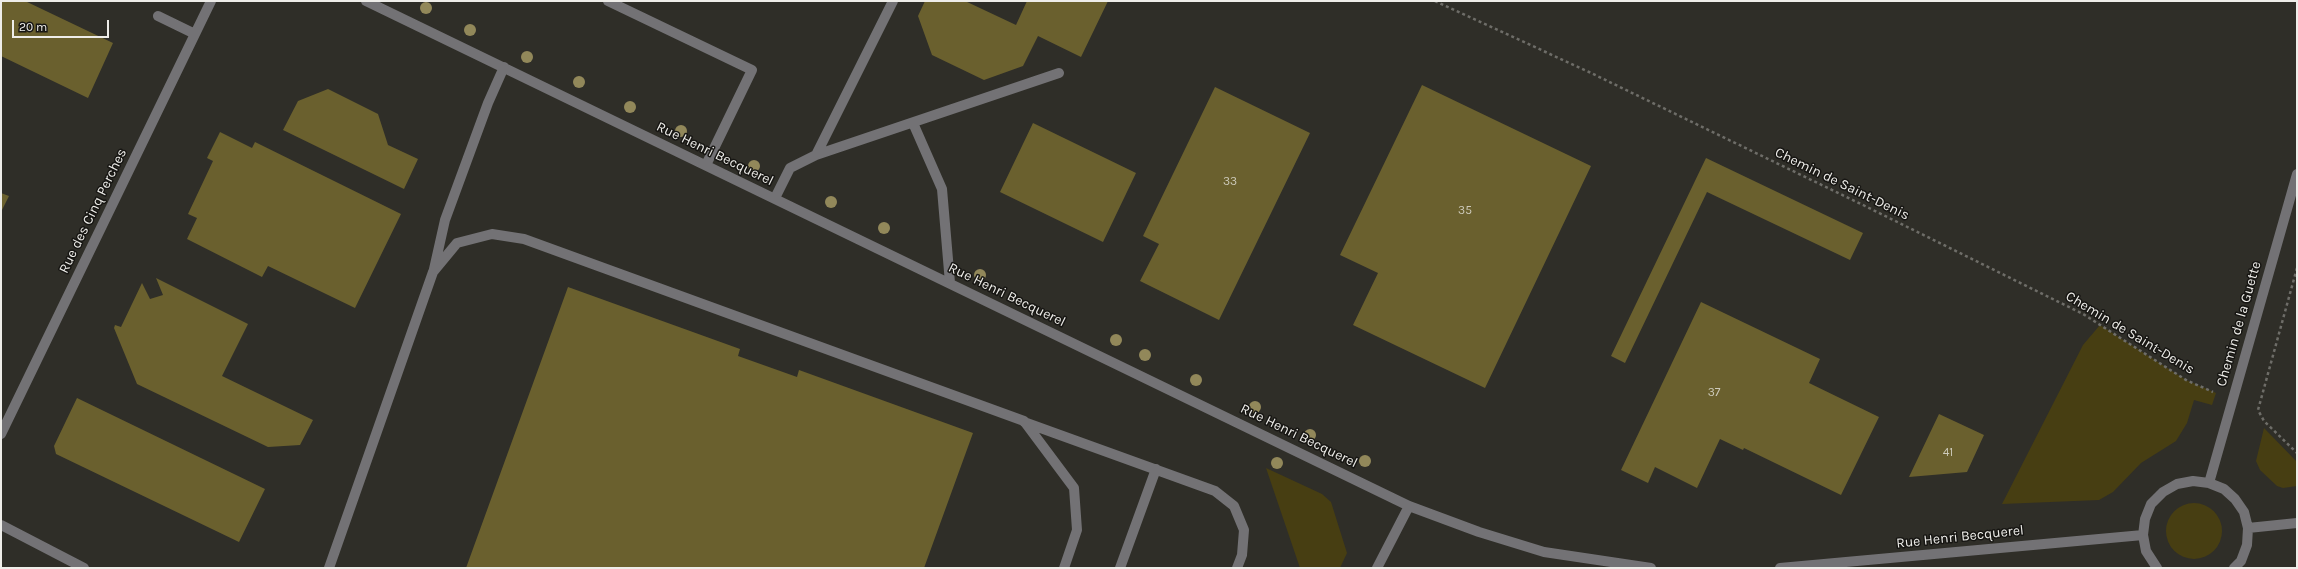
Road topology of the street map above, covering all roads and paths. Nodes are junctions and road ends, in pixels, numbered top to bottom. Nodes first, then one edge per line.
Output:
1 (211, 1) edge
2 (608, 1) edge
3 (893, 1) edge
4 (1435, 1) edge
5 (371, 2) edge
6 (158, 16) dead end
7 (195, 34) junction
8 (504, 67) junction
9 (1059, 73) dead end
10 (913, 123) junction
11 (816, 155) junction
12 (706, 165) junction
13 (2297, 174) edge
14 (774, 198) junction
15 (2297, 268) edge
16 (433, 272) junction
17 (950, 283) junction
18 (2233, 400) junction
19 (1024, 422) junction
20 (1, 434) edge
21 (2297, 453) edge
22 (1156, 469) junction
23 (2209, 483) junction
24 (1409, 506) junction
25 (2297, 523) edge
26 (1, 525) edge
27 (2248, 528) junction
28 (2143, 535) junction
29 (84, 568) edge
30 (330, 568) edge
31 (1064, 568) edge
32 (1120, 568) edge
33 (1237, 568) edge
34 (1378, 568) edge
35 (1651, 568) edge
36 (1780, 568) edge
37 (2157, 568) edge
38 (2234, 568) edge

1 - 7 street, Rue des Cinq Perches
2 - 12 street
3 - 11 street
4 - 18 path, Chemin de Saint-Denis
5 - 8 street, Rue Henri Becquerel
6 - 7 street
7 - 20 street, Rue des Cinq Perches
8 - 12 street, Rue Henri Becquerel
8 - 16 street
9 - 10 street
10 - 11 street
10 - 17 street
11 - 14 street
12 - 14 street, Rue Henri Becquerel
13 - 18 street, Chemin de la Guette
14 - 17 street, Rue Henri Becquerel
15 - 21 path
16 - 19 street
16 - 30 street
17 - 24 street, Rue Henri Becquerel
18 - 23 street, Chemin de la Guette
19 - 22 street
19 - 31 street
22 - 32 street
22 - 33 street
23 - 27 street
23 - 28 street
24 - 34 street
24 - 35 street, Rue Henri Becquerel
25 - 27 street
26 - 29 street
27 - 38 street
28 - 36 street, Rue Henri Becquerel
28 - 37 street

